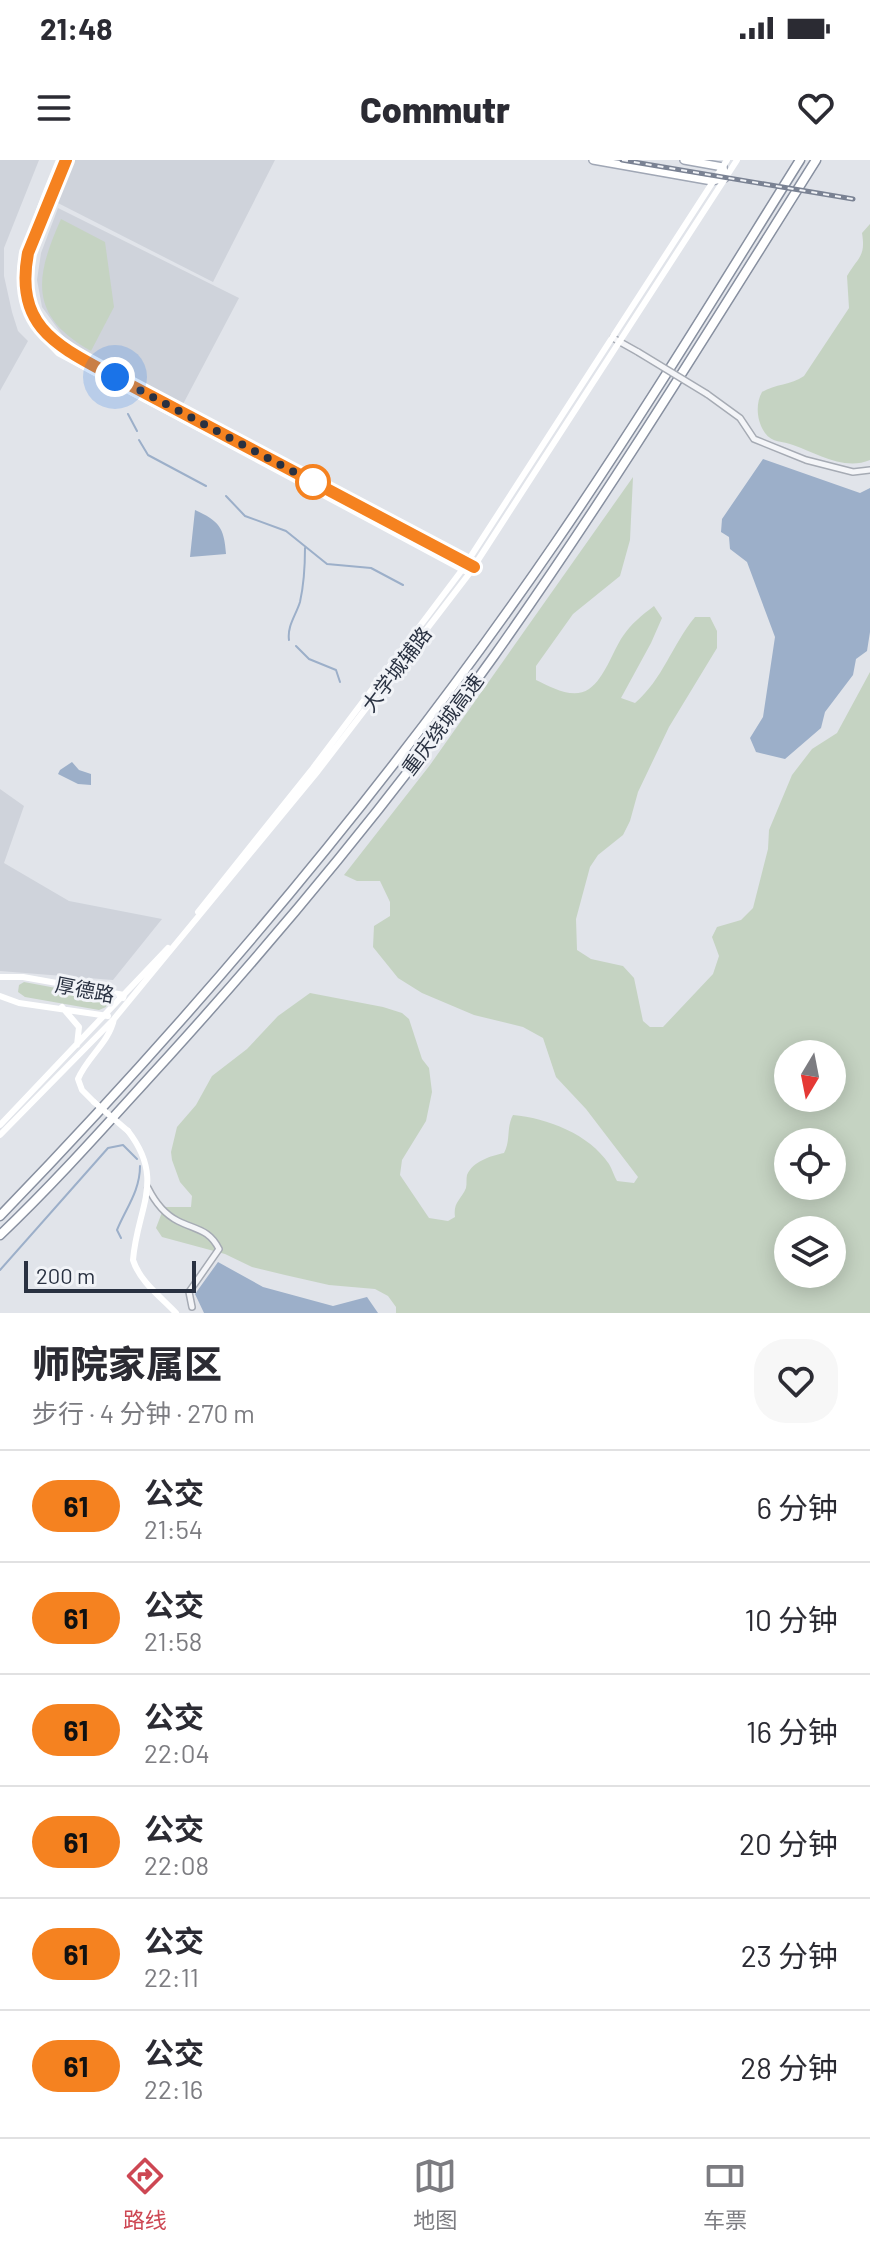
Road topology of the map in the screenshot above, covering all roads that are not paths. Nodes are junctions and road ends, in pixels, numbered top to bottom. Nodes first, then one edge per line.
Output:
1 (59, 160) edge
2 (66, 160) edge
3 (593, 160) edge
4 (684, 160) edge
5 (737, 160) edge
6 (800, 160) edge
7 (816, 160) edge
8 (725, 164) edge
9 (725, 178) junction
10 (712, 181) junction
11 (616, 340) junction
12 (870, 470) edge
13 (468, 568) junction
14 (0, 977) edge
15 (124, 995) junction
16 (0, 996) edge
17 (62, 1007) junction
18 (107, 1015) junction
19 (114, 1019) junction
20 (77, 1046) junction
21 (0, 1125) edge
22 (0, 1135) edge
23 (148, 1188) junction
24 (0, 1216) edge
25 (0, 1235) edge
26 (192, 1307) dead end
27 (176, 1313) edge

1 - 13 street
2 - 13 street
3 - 10 main road
4 - 8 main road
5 - 9 street, 大学城辅路
6 - 24 highway, 重庆绕城高速
7 - 25 highway, 重庆绕城高速
8 - 9 main road
8 - 10 street, 大学城辅路
9 - 10 main road
9 - 11 street, 大学城辅路
10 - 11 street, 大学城辅路
11 - 12 street, bridge
11 - 13 street, 大学城辅路
13 - 15 street, 大学城辅路
13 - 19 street, 大学城辅路
14 - 15 street, 厚德路
15 - 18 street, 大学城辅路
15 - 19 street, 厚德路
16 - 17 street, 厚德路
17 - 18 street, 厚德路
17 - 20 street
18 - 19 street, 厚德路
18 - 20 street, 大学城辅路
19 - 22 street, 大学城辅路
19 - 23 street, bridge
20 - 21 street, 大学城辅路
23 - 26 street
23 - 27 street

